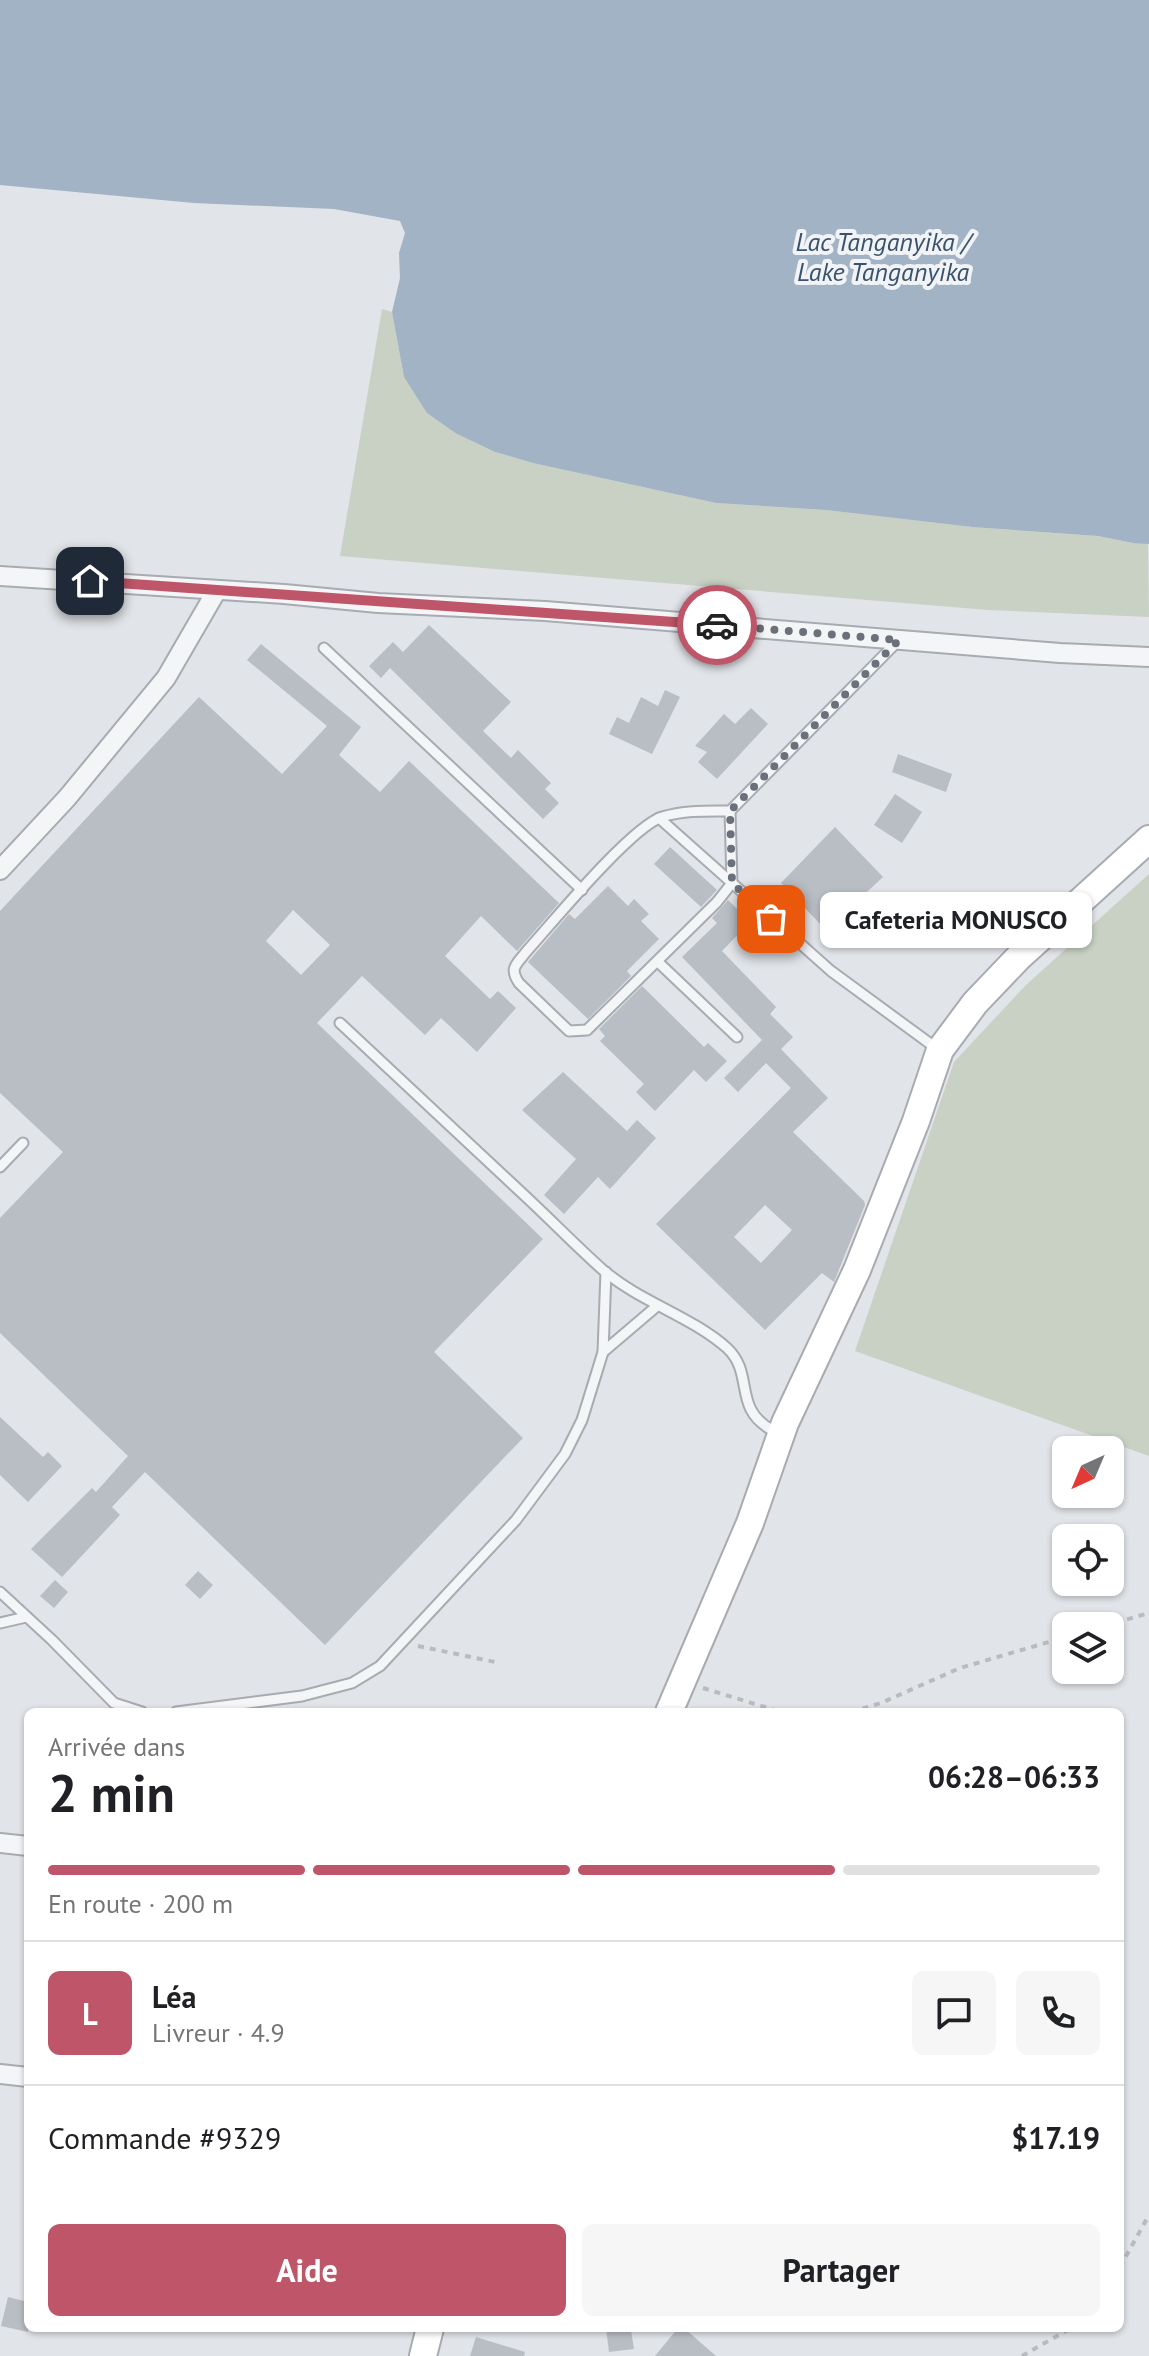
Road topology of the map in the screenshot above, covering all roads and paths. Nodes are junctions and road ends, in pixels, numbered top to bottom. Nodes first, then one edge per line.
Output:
1 (0, 576) edge
2 (217, 590) junction
3 (899, 640) junction
4 (324, 648) dead end
5 (1149, 657) edge
6 (730, 811) junction
7 (659, 818) junction
8 (1149, 839) edge
9 (0, 870) edge
10 (732, 883) junction
11 (582, 890) junction
12 (658, 962) junction
13 (340, 1023) dead end
14 (737, 1037) dead end
15 (940, 1050) junction
16 (23, 1143) dead end
17 (0, 1167) edge
18 (606, 1272) junction
19 (657, 1306) junction
20 (603, 1352) junction
21 (785, 1423) junction
22 (0, 1592) edge
23 (1149, 1613) edge
24 (26, 1617) junction
25 (1124, 1620) edge
26 (0, 1623) edge
27 (404, 1641) junction
28 (1052, 1641) edge
29 (495, 1662) dead end
30 (684, 1682) junction
31 (124, 1708) edge
32 (208, 1708) edge
33 (671, 1708) edge
34 (768, 1708) edge
35 (864, 1708) edge
36 (0, 1843) edge
37 (24, 1846) edge
38 (0, 2074) edge
39 (24, 2077) edge
40 (1149, 2215) edge
41 (1124, 2260) edge
42 (429, 2332) edge
43 (1064, 2332) edge
44 (423, 2356) edge
45 (1022, 2356) edge

1 - 2 street
2 - 3 street
2 - 9 street
3 - 5 street
3 - 6 lane
4 - 11 lane
6 - 7 lane
6 - 10 lane
7 - 10 lane
7 - 11 lane
8 - 15 street
10 - 12 lane
10 - 15 lane
11 - 12 lane
12 - 14 lane
13 - 18 lane
15 - 21 street
16 - 17 lane
18 - 19 lane
18 - 20 lane
19 - 20 lane
19 - 21 lane
20 - 27 lane
21 - 30 street
22 - 24 lane
23 - 25 path
24 - 26 lane
24 - 31 lane
27 - 29 path
27 - 32 lane
28 - 35 path
30 - 33 street
30 - 34 path
36 - 37 street
38 - 39 street
40 - 41 path
42 - 44 street
43 - 45 path

